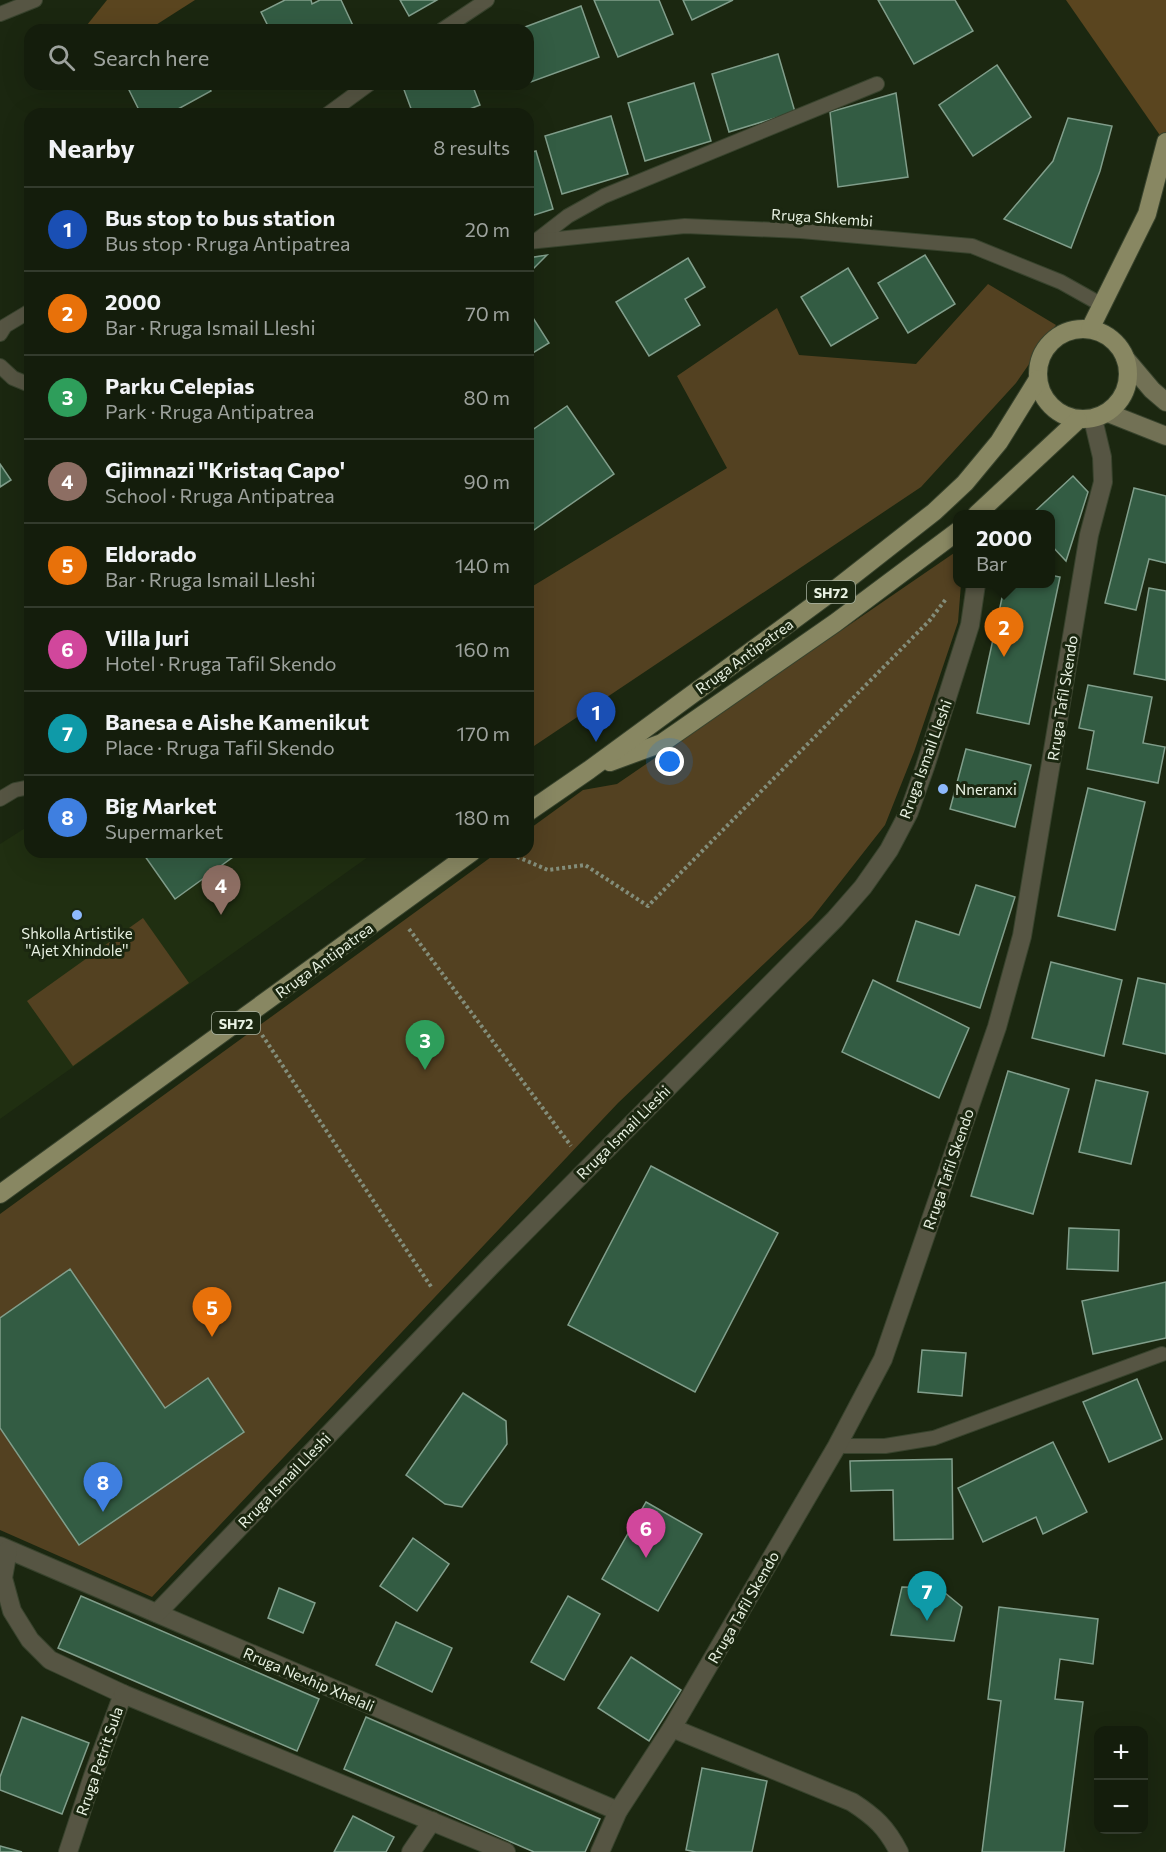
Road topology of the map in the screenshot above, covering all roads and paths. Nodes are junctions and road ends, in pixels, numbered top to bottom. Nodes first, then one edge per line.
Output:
1 (35, 0) edge
2 (488, 0) edge
3 (0, 14) edge
4 (451, 24) edge
5 (877, 84) dead end
6 (361, 90) edge
7 (336, 108) edge
8 (1166, 142) edge
9 (534, 240) edge
10 (534, 241) edge
11 (1102, 305) junction
12 (24, 314) edge
13 (1090, 329) junction
14 (0, 334) edge
15 (1125, 358) junction
16 (0, 366) edge
17 (1038, 379) junction
18 (24, 383) edge
19 (1166, 402) edge
20 (1093, 417) junction
21 (1166, 436) edge
22 (983, 510) edge
23 (953, 534) edge
24 (975, 588) edge
25 (952, 593) dead end
26 (589, 770) junction
27 (24, 788) edge
28 (0, 799) edge
29 (534, 808) edge
30 (464, 858) edge
31 (520, 858) edge
32 (394, 909) junction
33 (248, 1015) junction
34 (588, 1168) junction
35 (0, 1194) edge
36 (448, 1311) junction
37 (1162, 1354) dead end
38 (837, 1446) junction
39 (4, 1548) edge
40 (157, 1613) junction
41 (123, 1694) junction
42 (672, 1728) junction
43 (618, 1811) junction
44 (432, 1821) junction
45 (68, 1852) edge
46 (411, 1852) edge
47 (506, 1852) edge
48 (600, 1852) edge
49 (898, 1852) edge

1 - 3 lane
2 - 4 lane
5 - 9 lane
6 - 7 lane
8 - 11 main road
10 - 11 lane, Rruga Shkembi
11 - 13 main road
12 - 14 lane
13 - 15 main road
13 - 17 main road, Rruga Antipatrea / SH72
15 - 19 main road
15 - 20 main road
16 - 18 lane
17 - 20 main road
17 - 26 main road, Rruga Antipatrea / SH72
20 - 21 main road
20 - 22 main road
20 - 38 street, Rruga Tafil Skendo
23 - 26 main road, Rruga Antipatrea / SH72
24 - 34 street, Rruga Ismail Lleshi
25 - 31 path
26 - 29 main road, Rruga Antipatrea / SH72
27 - 28 lane
30 - 32 main road, Rruga Antipatrea / SH72
32 - 33 main road, Rruga Antipatrea / SH72
32 - 34 path
33 - 35 main road, Rruga Antipatrea / SH72
33 - 36 path
34 - 36 street, Rruga Ismail Lleshi
36 - 40 street, Rruga Ismail Lleshi
37 - 38 lane
38 - 42 street, Rruga Tafil Skendo
39 - 40 street, Rruga Nexhip Xhelali
39 - 41 street, Rruga Petrit Sula
40 - 43 street, Rruga Nexhip Xhelali
41 - 44 street
41 - 45 street, Rruga Petrit Sula
42 - 43 street, Rruga Tafil Skendo
42 - 49 street
43 - 48 street, Rruga Tafil Skendo
44 - 46 street
44 - 47 street

